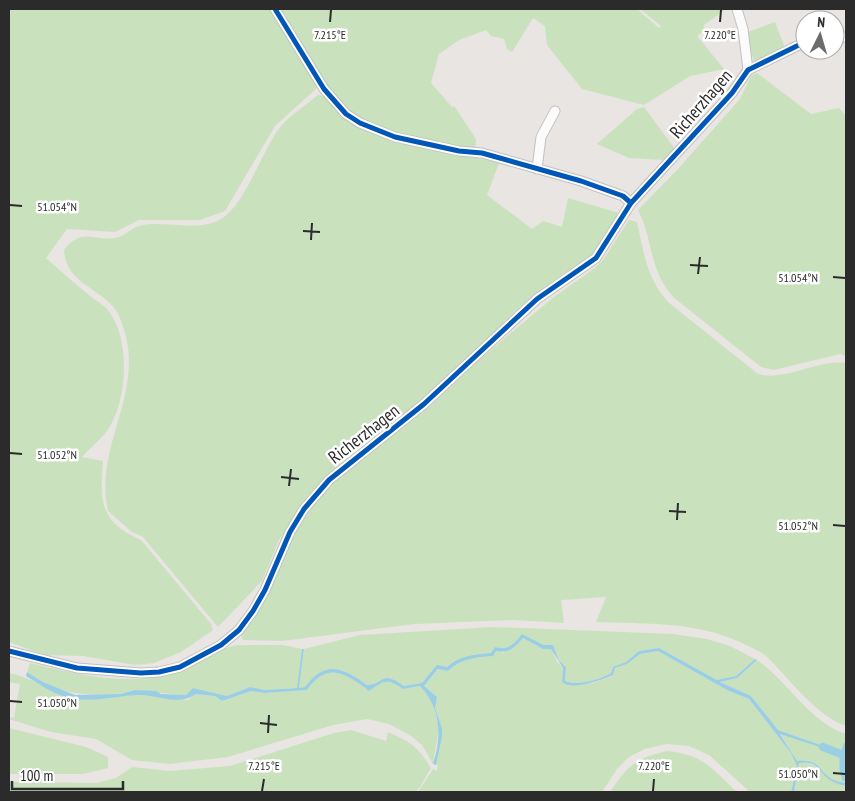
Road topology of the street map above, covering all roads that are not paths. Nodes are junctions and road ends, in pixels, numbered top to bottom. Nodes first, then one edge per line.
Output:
1 (274, 9) edge
2 (737, 9) edge
3 (795, 47) edge
4 (748, 70) junction
5 (556, 111) dead end
6 (537, 169) junction
7 (631, 203) junction
8 (9, 651) edge

1 - 6 street
2 - 4 street, Richerzhagen
3 - 4 street, Richerzhagen
4 - 7 street, Richerzhagen
5 - 6 street
6 - 7 street
7 - 8 street, Richerzhagen

